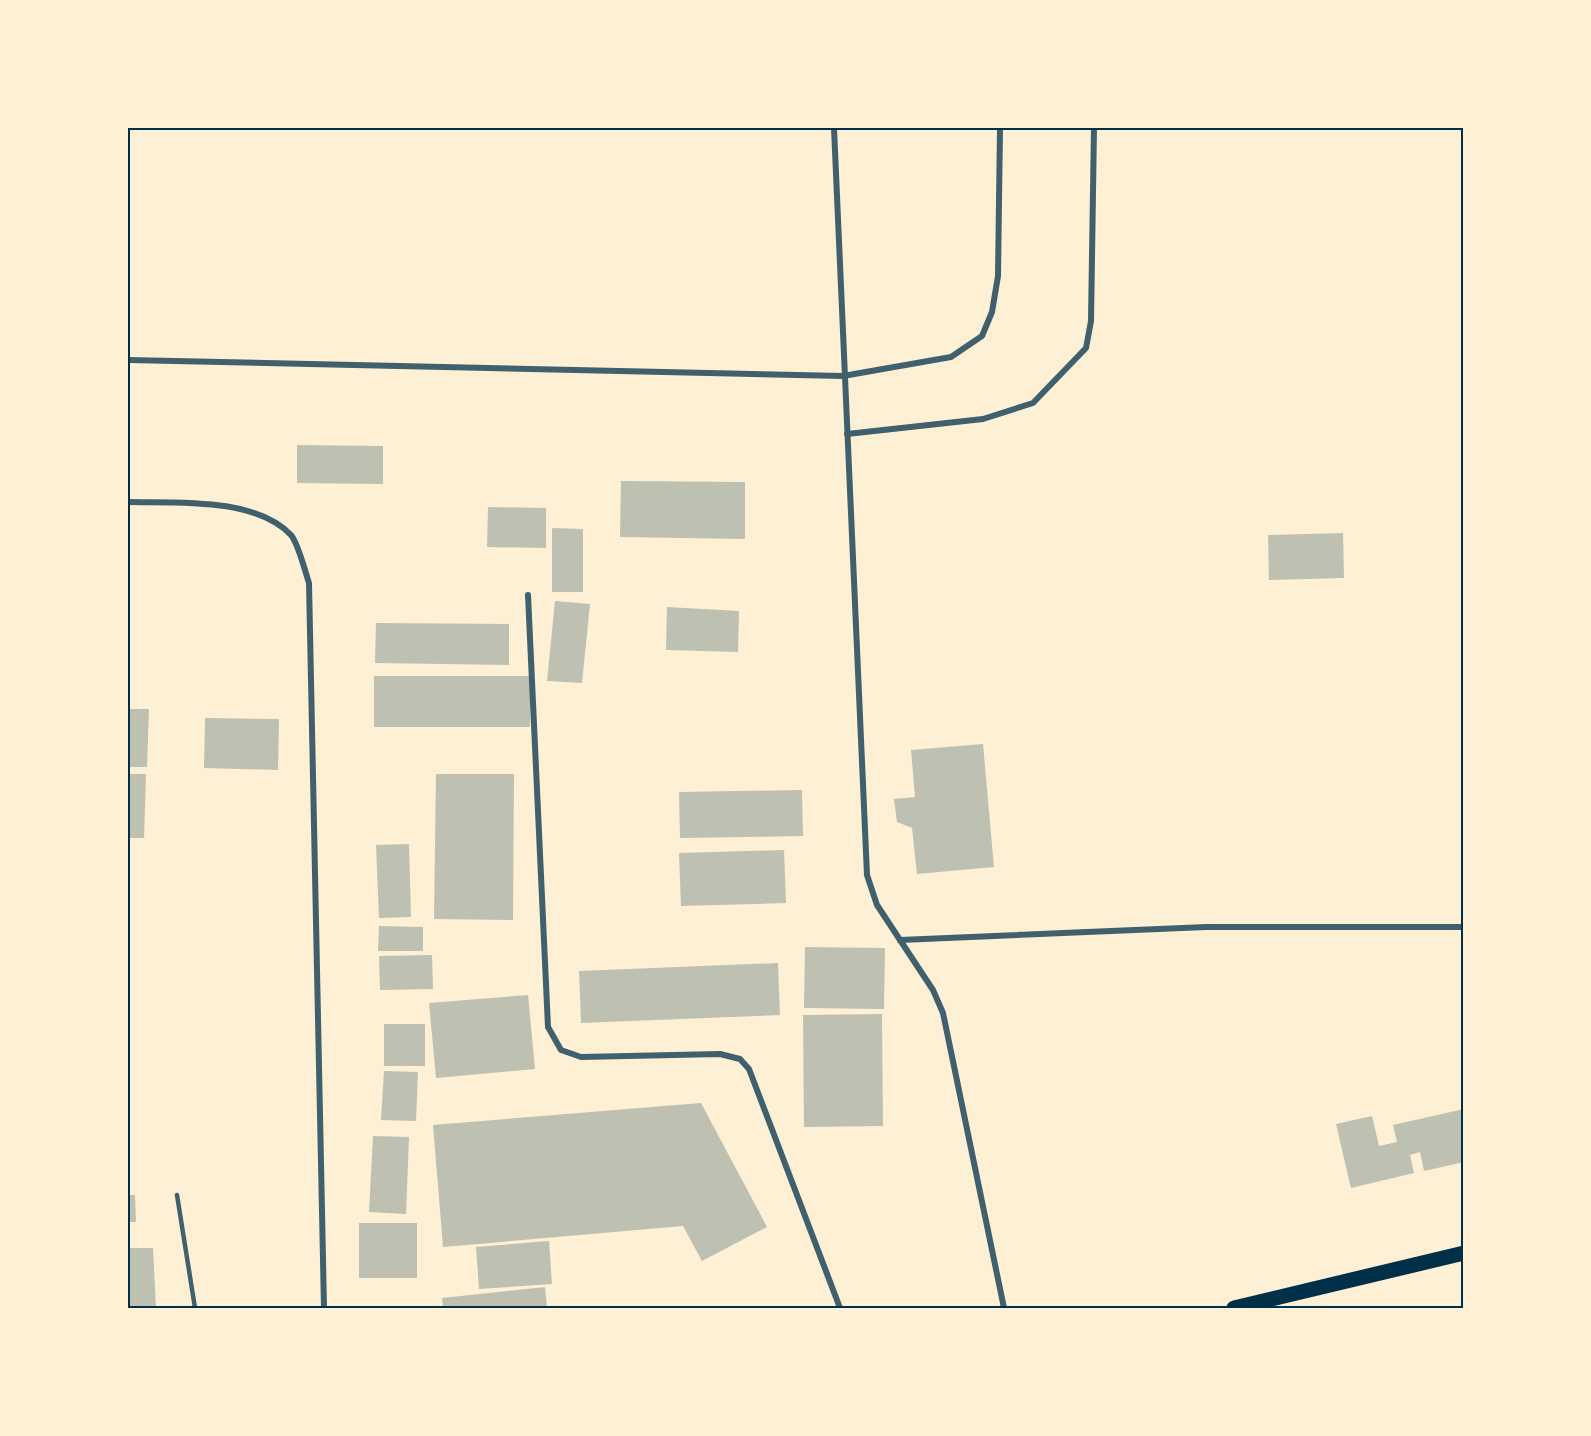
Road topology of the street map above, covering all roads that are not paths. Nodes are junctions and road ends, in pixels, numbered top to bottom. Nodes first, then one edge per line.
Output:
1 (834, 128) edge
2 (1000, 128) edge
3 (1094, 128) edge
4 (128, 360) edge
5 (843, 376) junction
6 (847, 434) junction
7 (128, 502) edge
8 (528, 595) dead end
9 (1464, 927) edge
10 (900, 940) junction
11 (177, 1195) dead end
12 (1464, 1253) edge
13 (195, 1308) edge
14 (324, 1308) edge
15 (840, 1308) edge
16 (1004, 1308) edge
17 (1234, 1308) edge

1 - 5 street
2 - 5 street
3 - 6 street
4 - 5 street
5 - 6 street
6 - 10 street
7 - 14 street
8 - 15 street
9 - 10 street
10 - 16 street
11 - 13 lane
12 - 17 main road

